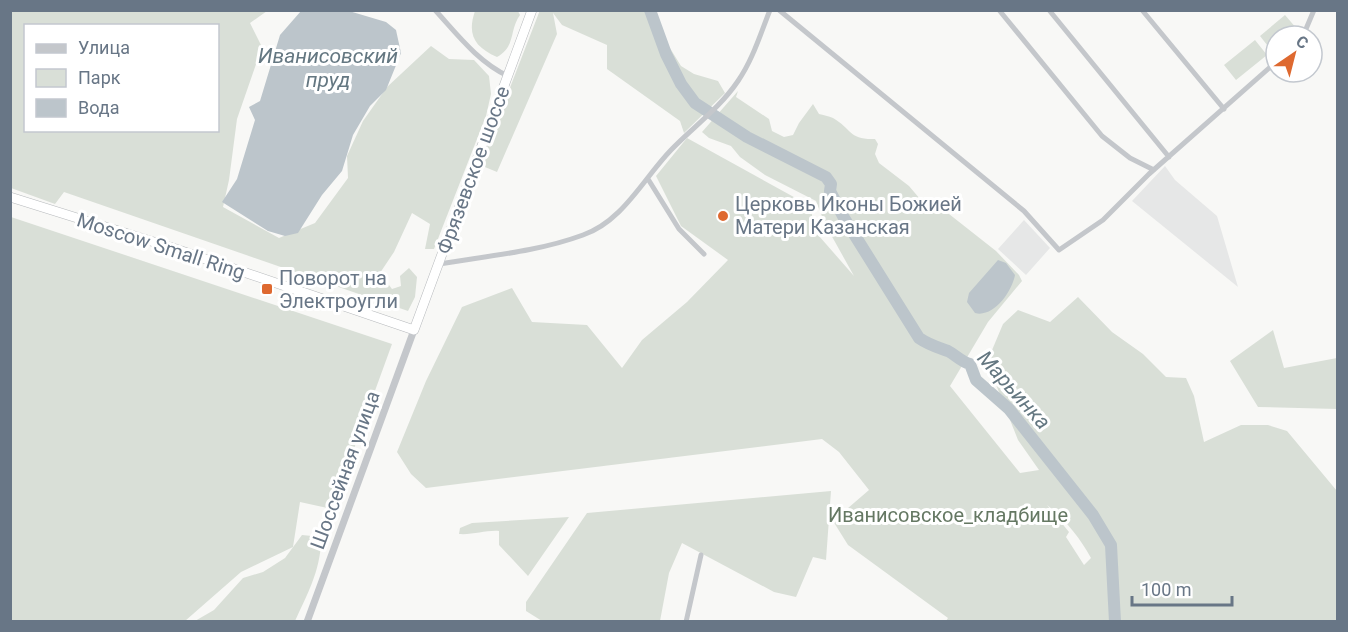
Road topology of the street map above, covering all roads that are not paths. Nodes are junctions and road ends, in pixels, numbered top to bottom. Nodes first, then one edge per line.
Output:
1 (435, 10) edge
2 (532, 10) edge
3 (770, 10) edge
4 (779, 10) edge
5 (999, 10) edge
6 (1049, 10) edge
7 (1142, 10) edge
8 (1314, 10) edge
9 (1308, 24) edge
10 (1264, 73) edge
11 (508, 76) junction
12 (1224, 109) junction
13 (1169, 157) junction
14 (1154, 170) junction
15 (648, 179) junction
16 (10, 197) edge
17 (704, 254) dead end
18 (438, 264) junction
19 (414, 330) junction
20 (701, 555) dead end
21 (307, 621) edge
22 (686, 621) edge

1 - 11 street
2 - 11 highway, Фрязевское шоссе
3 - 15 street
4 - 14 street
5 - 14 street
6 - 13 street
7 - 12 street
8 - 9 street
10 - 12 street
11 - 18 highway, Фрязевское шоссе
12 - 13 street
13 - 14 street
15 - 17 street
15 - 18 street
16 - 19 highway, Moscow Small Ring
18 - 19 highway, Фрязевское шоссе
19 - 21 street, Шоссейная улица
20 - 22 street

